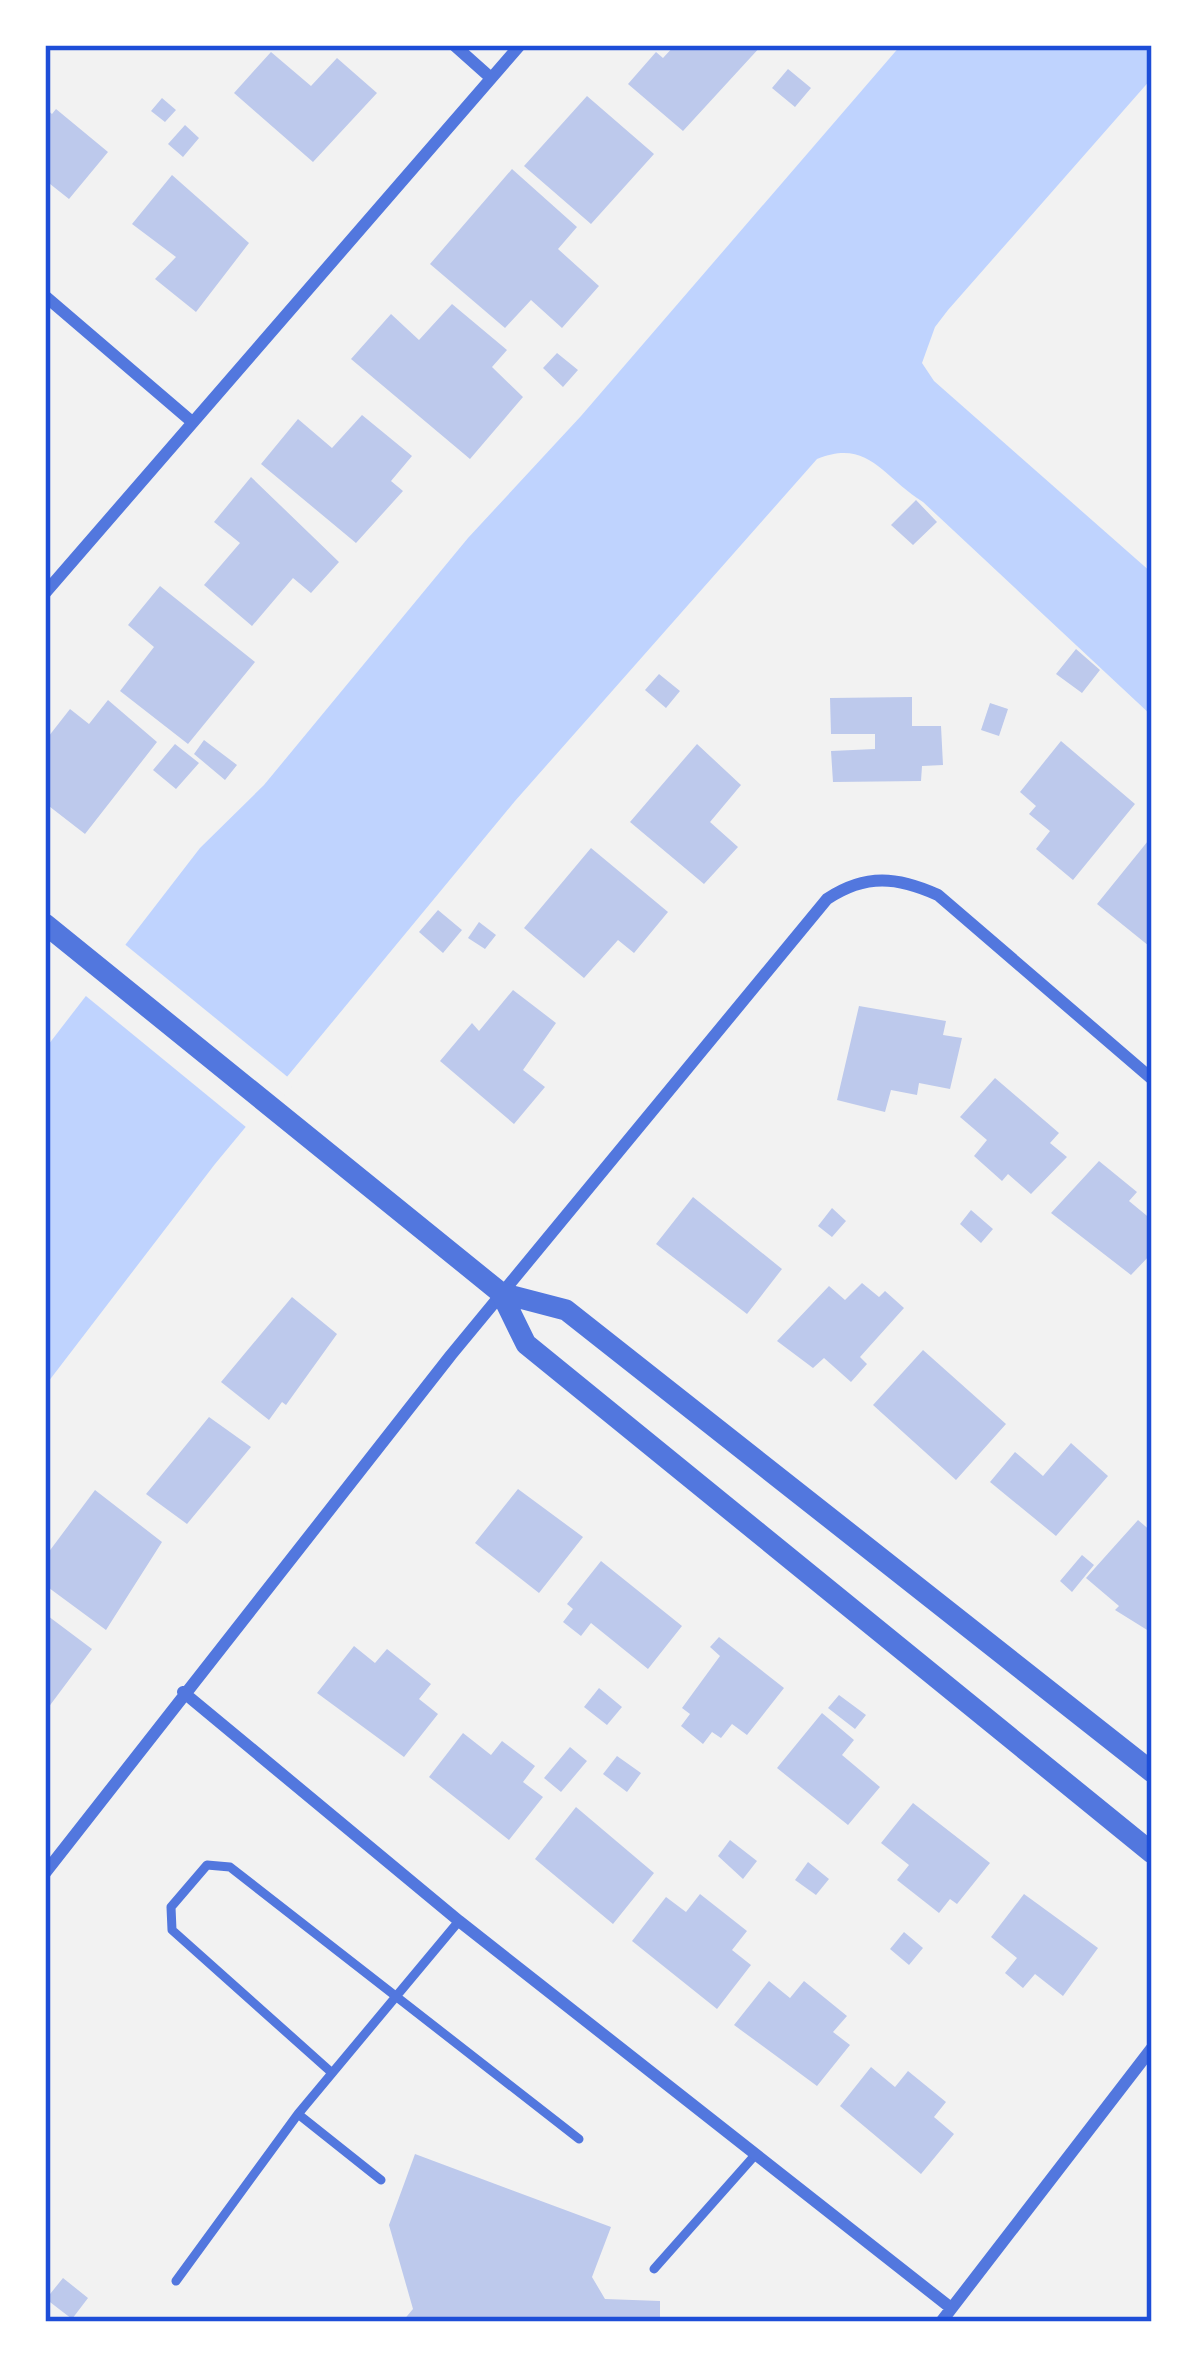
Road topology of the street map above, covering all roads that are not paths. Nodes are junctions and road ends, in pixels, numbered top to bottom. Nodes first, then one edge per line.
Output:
1 (454, 45) edge
2 (520, 45) edge
3 (491, 78) junction
4 (45, 296) edge
5 (190, 421) junction
6 (45, 593) edge
7 (45, 924) edge
8 (1152, 1078) edge
9 (501, 1293) junction
10 (183, 1692) junction
11 (1152, 1772) edge
12 (1152, 1853) edge
13 (45, 1873) edge
14 (459, 1921) junction
15 (393, 1996) junction
16 (1152, 2048) edge
17 (331, 2072) junction
18 (298, 2114) junction
19 (579, 2140) dead end
20 (756, 2154) junction
21 (381, 2180) dead end
22 (653, 2269) dead end
23 (176, 2281) dead end
24 (951, 2308) junction
25 (941, 2322) edge

1 - 3 street
2 - 3 street
3 - 5 street
4 - 5 street
5 - 6 street
7 - 9 street
8 - 9 street
9 - 10 street
9 - 11 street
9 - 12 street
10 - 13 street
10 - 14 street
14 - 15 lane
14 - 20 street
15 - 17 lane
15 - 17 lane
15 - 19 lane
16 - 24 street
17 - 18 lane
18 - 21 lane
18 - 23 lane
20 - 22 lane
20 - 24 street
24 - 25 street

